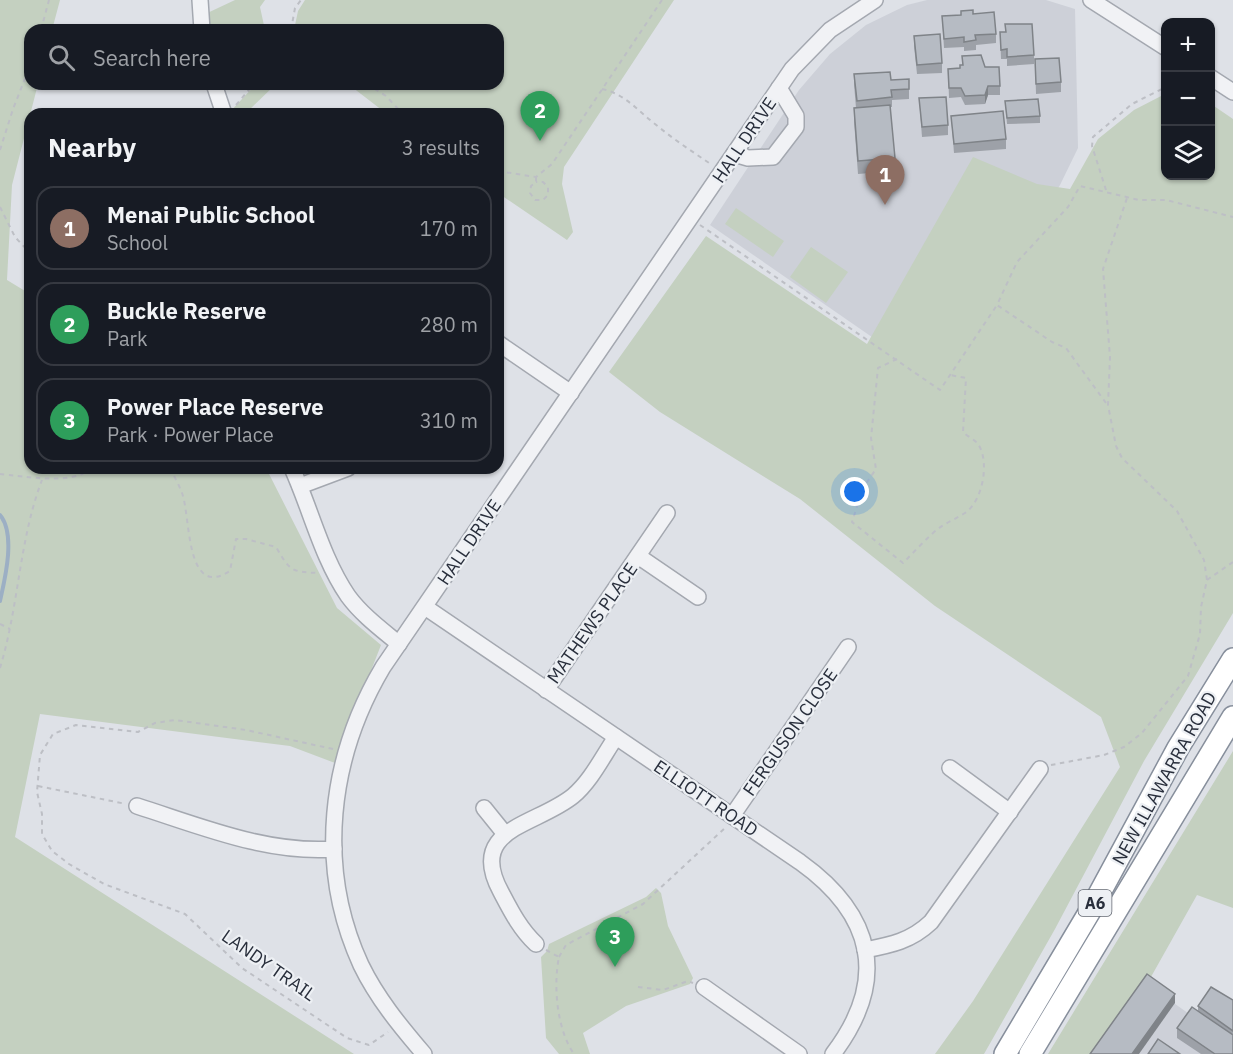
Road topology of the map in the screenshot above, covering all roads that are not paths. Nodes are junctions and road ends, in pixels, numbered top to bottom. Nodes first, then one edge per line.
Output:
1 (200, 0) edge
2 (875, 0) edge
3 (1091, 0) edge
4 (202, 24) edge
5 (1161, 45) edge
6 (1215, 80) edge
7 (779, 88) junction
8 (217, 90) edge
9 (1233, 92) edge
10 (227, 108) edge
11 (735, 154) junction
12 (504, 347) edge
13 (571, 393) junction
14 (295, 474) edge
15 (332, 474) edge
16 (300, 486) junction
17 (667, 513) dead end
18 (638, 556) junction
19 (698, 597) dead end
20 (425, 607) junction
21 (399, 644) junction
22 (848, 648) dead end
23 (1233, 659) edge
24 (546, 690) junction
25 (1233, 717) edge
26 (616, 737) junction
27 (950, 768) dead end
28 (1040, 769) road end
29 (137, 806) road end
30 (484, 808) dead end
31 (1010, 812) junction
32 (733, 817) junction
33 (505, 834) junction
34 (334, 849) junction
35 (536, 944) road end
36 (865, 950) junction
37 (705, 987) road end
38 (424, 1054) edge
39 (799, 1054) edge
40 (833, 1054) edge
41 (1005, 1054) edge
42 (1030, 1054) edge

1 - 4 street
2 - 7 street, HALL DRIVE
3 - 5 street
6 - 9 street
7 - 11 street, HALL DRIVE
7 - 11 street
8 - 10 street
11 - 13 street, HALL DRIVE
12 - 13 street
13 - 20 street, HALL DRIVE
14 - 16 street
15 - 16 street
16 - 21 street
17 - 18 street, MATHEWS PLACE
18 - 19 street, MATHEWS PLACE
18 - 24 street, MATHEWS PLACE
20 - 21 street, HALL DRIVE
20 - 24 street, ELLIOTT ROAD
21 - 34 street, HALL DRIVE
22 - 32 street, FERGUSON CLOSE
23 - 41 highway, NEW ILLAWARRA ROAD / A6
24 - 26 street, ELLIOTT ROAD
25 - 42 highway, NEW ILLAWARRA ROAD / A6
26 - 32 street, ELLIOTT ROAD
26 - 33 street
27 - 31 street
28 - 31 street
29 - 34 street
30 - 33 street
31 - 36 street
32 - 36 street, ELLIOTT ROAD
33 - 35 street
34 - 38 street, HALL DRIVE
36 - 40 street, ELLIOTT ROAD
37 - 39 street

